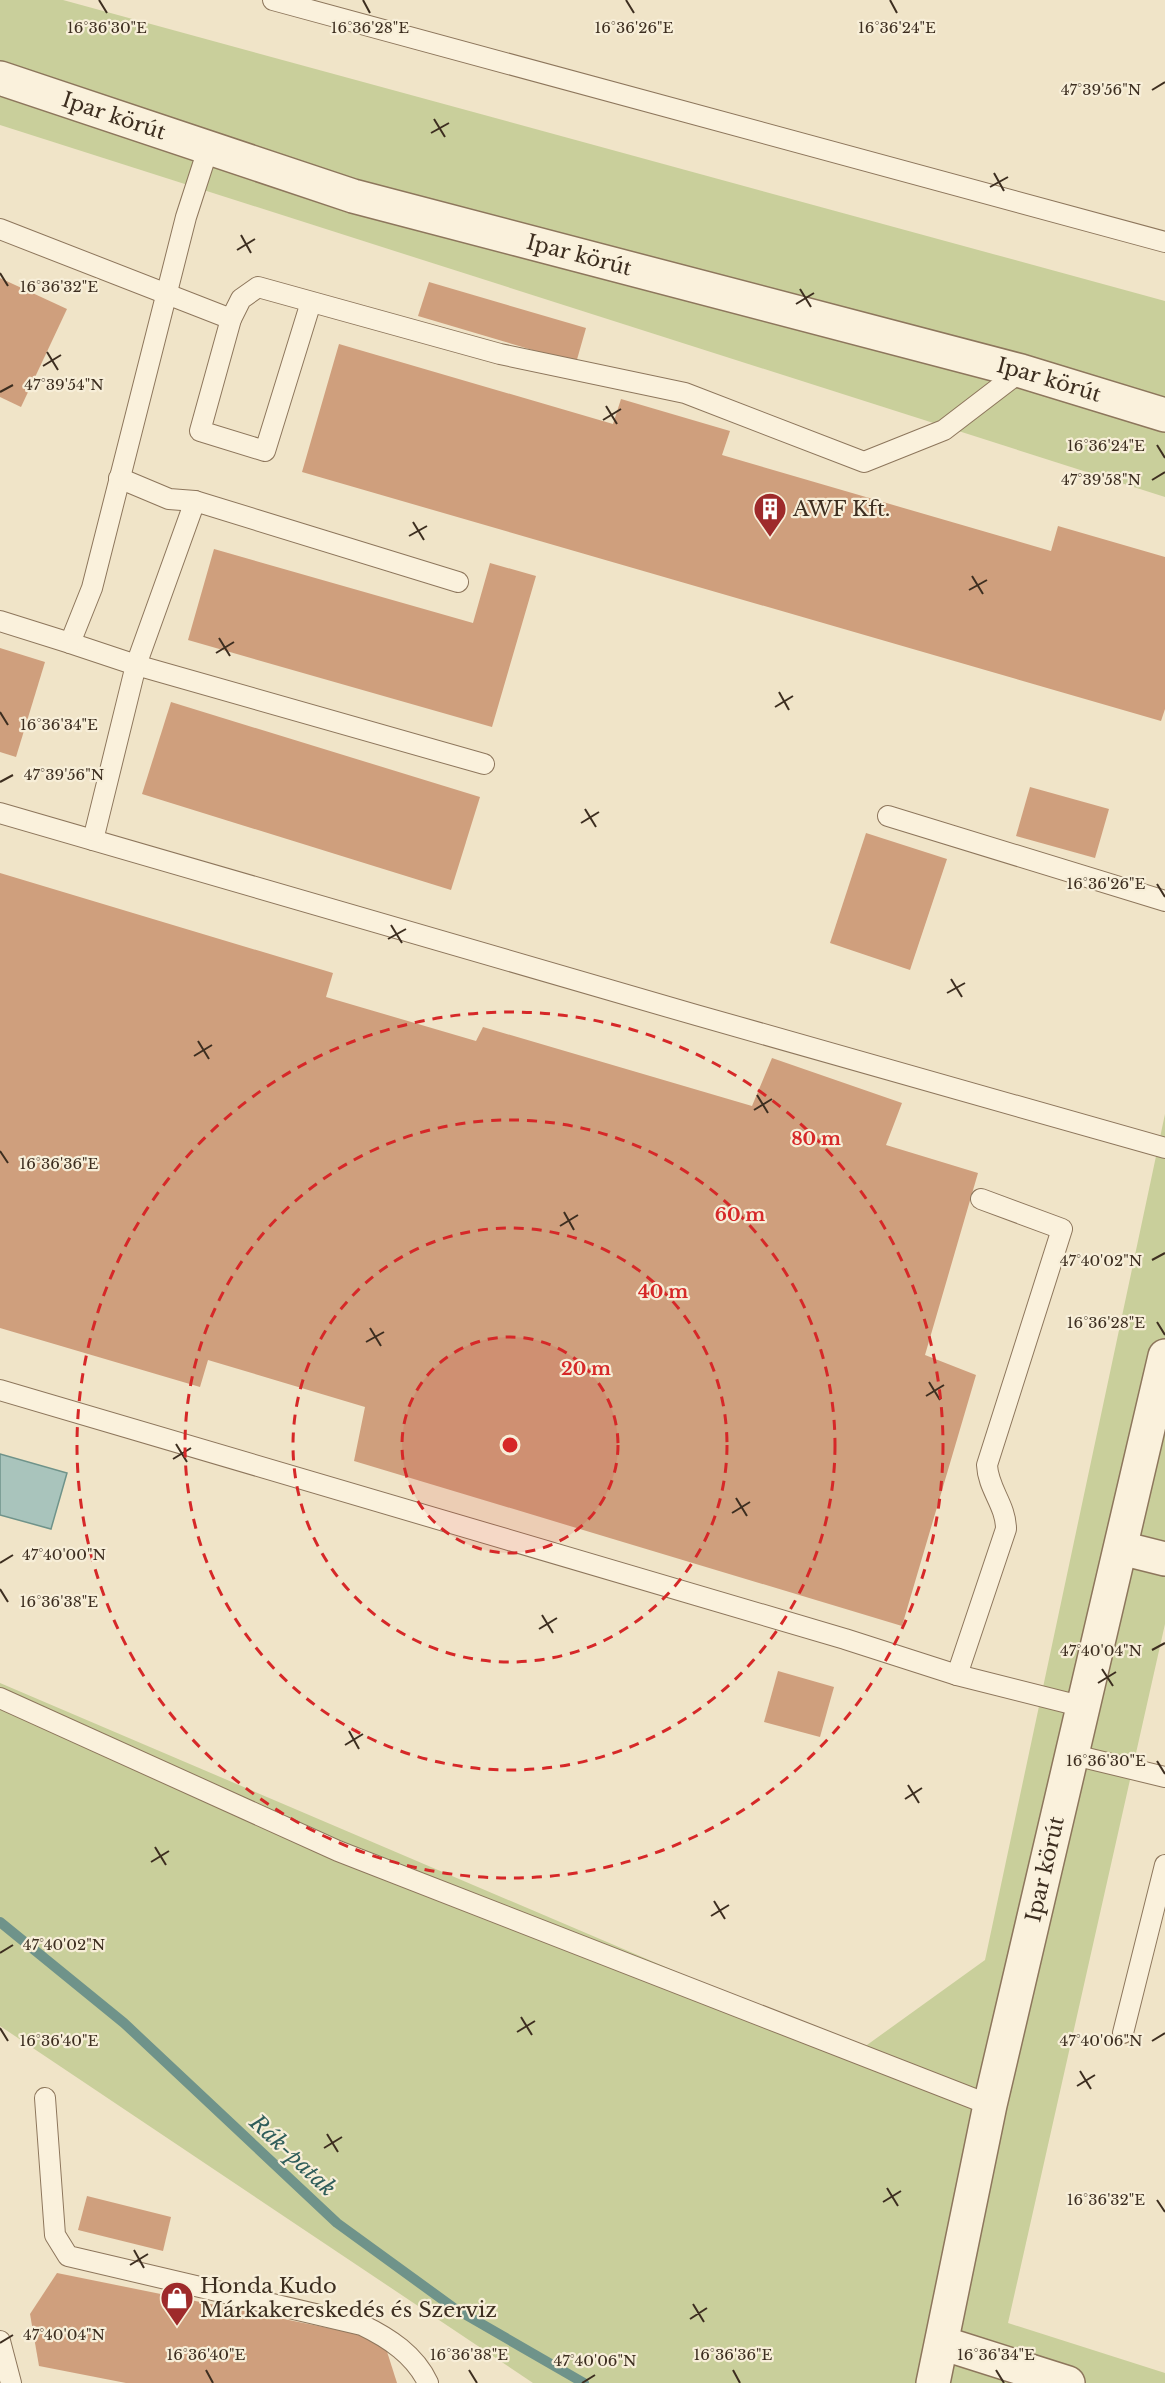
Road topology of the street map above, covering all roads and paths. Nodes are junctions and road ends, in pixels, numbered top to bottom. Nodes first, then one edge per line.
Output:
1 (273, 0) edge
2 (0, 78) edge
3 (208, 149) junction
4 (0, 229) edge
5 (1165, 242) edge
6 (166, 295) junction
7 (311, 302) junction
8 (231, 319) junction
9 (1021, 371) junction
10 (1165, 415) edge
11 (119, 478) junction
12 (195, 501) junction
13 (458, 582) dead end
14 (0, 621) edge
15 (70, 643) junction
16 (136, 665) junction
17 (484, 764) dead end
18 (0, 813) edge
19 (888, 816) dead end
20 (93, 840) junction
21 (1165, 901) edge
22 (1165, 1148) edge
23 (981, 1199) dead end
24 (1165, 1356) edge
25 (0, 1390) edge
26 (1121, 1548) junction
27 (1165, 1559) edge
28 (957, 1675) junction
29 (0, 1698) edge
30 (1084, 1707) junction
31 (1074, 1755) junction
32 (1165, 1777) edge
33 (1165, 1865) edge
34 (1123, 2033) dead end
35 (45, 2098) dead end
36 (990, 2105) junction
37 (0, 2341) edge
38 (942, 2343) junction
39 (11, 2383) edge
40 (429, 2383) edge
41 (933, 2383) edge
42 (1068, 2383) edge

1 - 5 lane
2 - 3 street, Ipar körút
3 - 6 lane
3 - 9 street, Ipar körút
4 - 6 lane
6 - 8 lane
6 - 11 lane
7 - 8 lane
7 - 8 lane
7 - 9 lane
9 - 10 street, Ipar körút
11 - 12 lane
11 - 15 lane
12 - 13 lane
12 - 16 lane
14 - 15 lane
15 - 16 lane
16 - 17 lane
16 - 20 lane
18 - 20 lane
19 - 21 lane
20 - 22 lane
23 - 28 lane
24 - 26 street, Ipar körút
25 - 28 lane
26 - 27 street
26 - 30 street, Ipar körút
28 - 30 lane
29 - 36 lane
30 - 31 street, Ipar körút
31 - 32 lane
31 - 36 street, Ipar körút
33 - 34 lane
35 - 40 lane
36 - 38 street, Ipar körút
37 - 39 lane
38 - 41 street, Ipar körút
38 - 42 street

